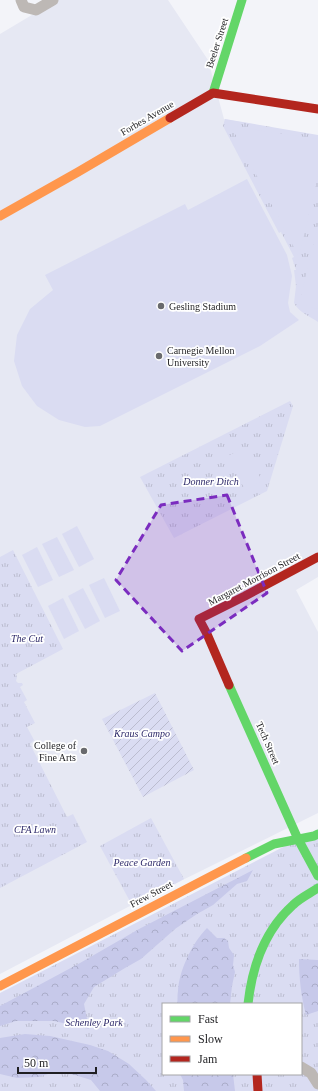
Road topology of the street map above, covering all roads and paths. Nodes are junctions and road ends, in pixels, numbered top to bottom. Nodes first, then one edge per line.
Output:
1 (53, 0) edge
2 (242, 0) edge
3 (23, 4) edge
4 (213, 93) junction
5 (318, 110) edge
6 (0, 216) edge
7 (318, 557) edge
8 (199, 619) joint
9 (318, 834) edge
10 (298, 839) junction
11 (318, 876) edge
12 (318, 888) edge
13 (0, 986) edge
14 (248, 1003) edge
15 (302, 1068) edge
16 (257, 1075) edge
17 (318, 1084) edge
18 (258, 1091) edge

1 - 3 street
2 - 4 street, Beeler Street
4 - 5 street
4 - 6 street, Forbes Avenue
7 - 8 street, Margaret Morrison Street
8 - 10 street, Tech Street
9 - 10 street, Frew Street
10 - 11 street, Tech Street
10 - 13 street, Frew Street
12 - 14 street
15 - 17 street
16 - 18 street

